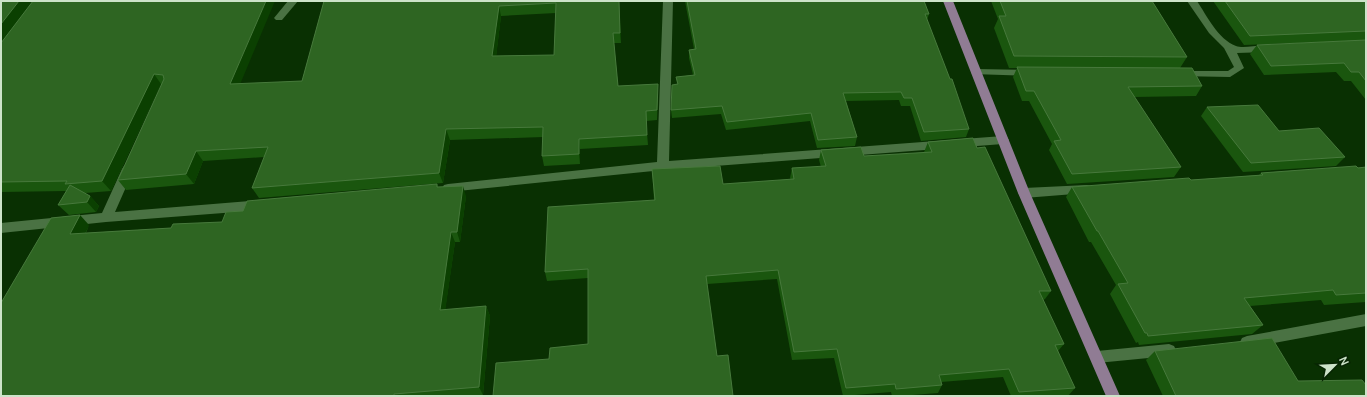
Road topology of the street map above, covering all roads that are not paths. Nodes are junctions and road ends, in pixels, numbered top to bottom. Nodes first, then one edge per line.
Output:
1 (293, 1) edge
2 (668, 1) edge
3 (948, 1) edge
4 (1192, 1) edge
5 (279, 18) dead end
6 (1229, 46) junction
7 (1279, 48) edge
8 (976, 72) junction
9 (1039, 73) edge
10 (1173, 74) edge
11 (1003, 140) junction
12 (132, 160) edge
13 (663, 166) junction
14 (1096, 188) edge
15 (439, 189) edge
16 (1024, 193) junction
17 (270, 204) edge
18 (106, 217) junction
19 (1, 228) edge
20 (1366, 320) edge
21 (1235, 343) edge
22 (1181, 348) edge
23 (1097, 357) junction
24 (1114, 396) edge

1 - 5 street
2 - 13 street
3 - 8 main road
4 - 6 street
6 - 7 street
6 - 10 street
8 - 9 street
8 - 11 main road
11 - 13 street
11 - 16 main road
12 - 18 street
13 - 15 street
14 - 16 street
16 - 23 main road
17 - 18 street
18 - 19 street
20 - 21 street
22 - 23 street
23 - 24 main road

